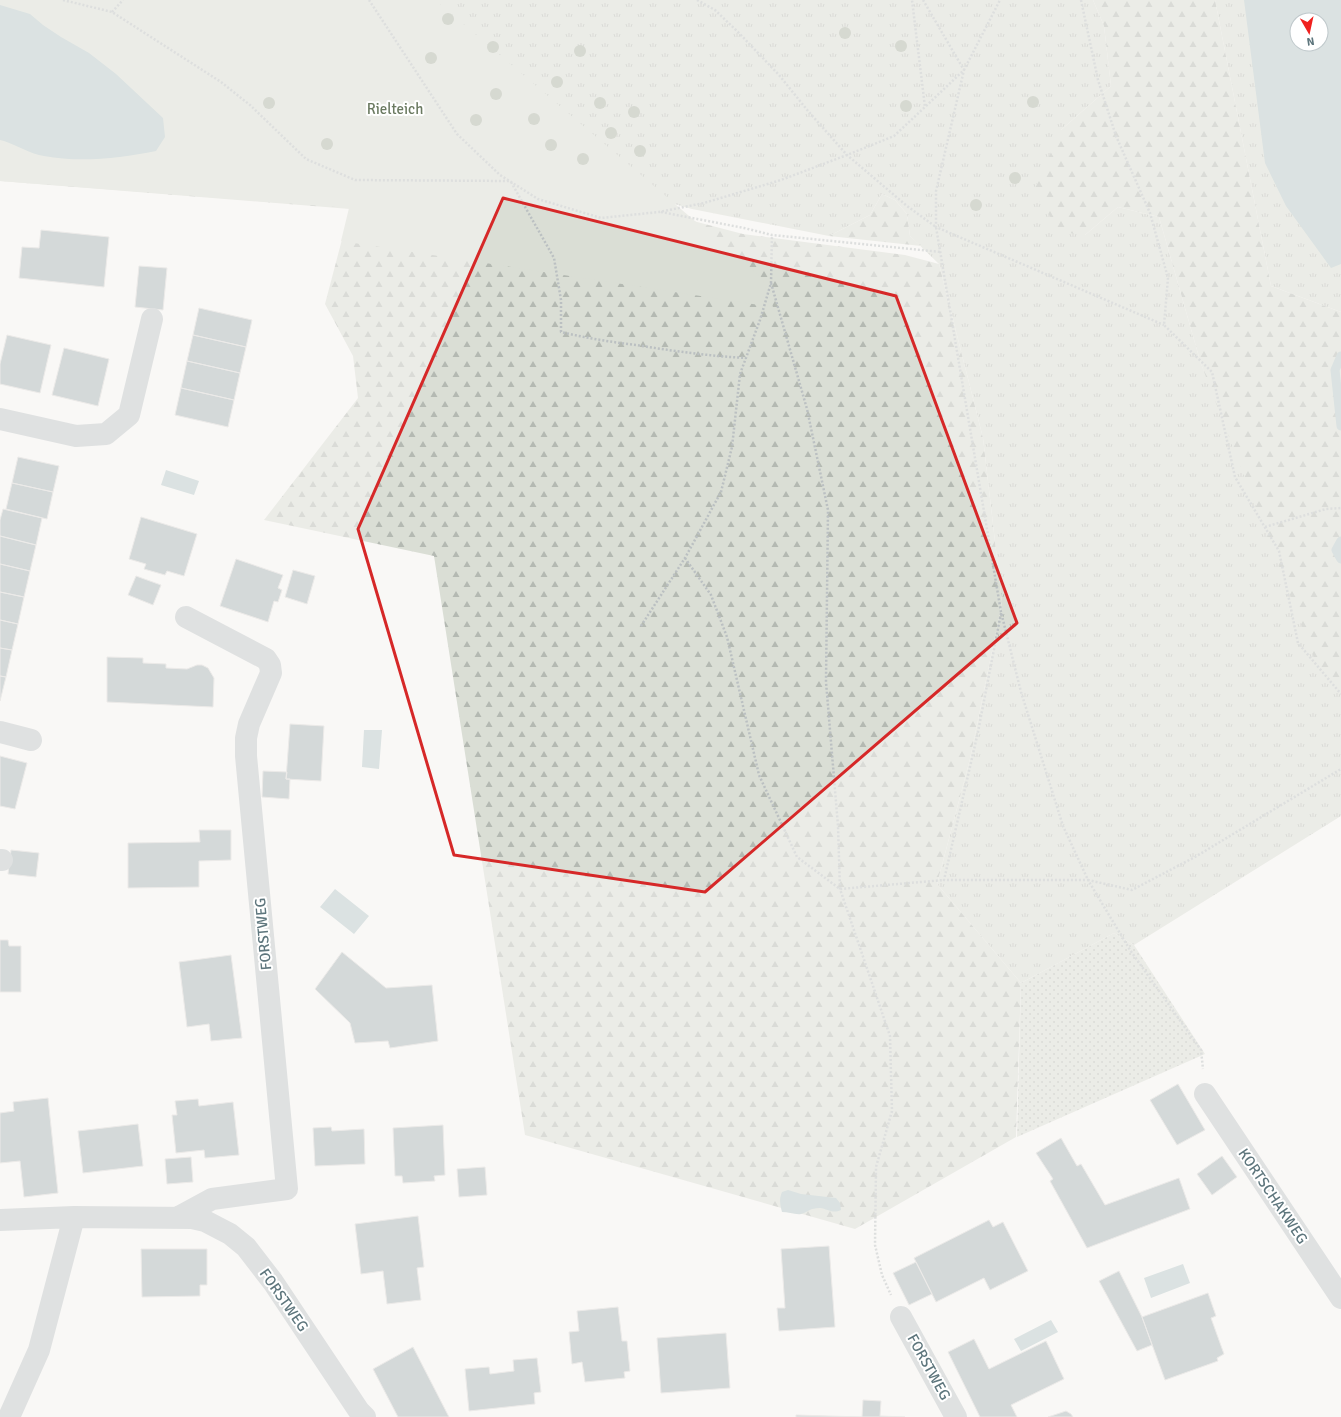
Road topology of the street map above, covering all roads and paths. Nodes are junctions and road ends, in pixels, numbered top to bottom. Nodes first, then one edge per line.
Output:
1 (63, 0) edge
2 (123, 0) edge
3 (369, 0) edge
4 (697, 0) edge
5 (912, 0) edge
6 (923, 0) edge
7 (1000, 0) edge
8 (1081, 0) edge
9 (112, 12) junction
10 (964, 70) junction
11 (925, 107) junction
12 (847, 155) junction
13 (511, 182) junction
14 (659, 212) junction
15 (936, 227) junction
16 (772, 235) junction
17 (941, 252) junction
18 (771, 283) junction
19 (152, 319) dead end
20 (1164, 325) junction
21 (746, 358) junction
22 (0, 419) edge
23 (1341, 508) edge
24 (1265, 527) junction
25 (685, 558) junction
26 (1001, 612) junction
27 (186, 618) dead end
28 (641, 626) dead end
29 (1341, 694) edge
30 (0, 732) edge
31 (31, 740) dead end
32 (1341, 769) edge
33 (944, 880) junction
34 (1088, 880) junction
35 (840, 889) junction
36 (1205, 1094) joint
37 (74, 1217) junction
38 (177, 1218) junction
39 (0, 1220) edge
40 (1341, 1298) edge
41 (901, 1317) joint
42 (9, 1417) edge
43 (364, 1417) edge
44 (956, 1417) edge

1 - 9 path
2 - 9 path
3 - 13 path
4 - 12 path
5 - 11 path
6 - 10 path
7 - 10 path
8 - 20 path
9 - 13 path
10 - 11 path
10 - 15 path
11 - 12 path
12 - 14 path
12 - 15 path
13 - 14 path
13 - 21 path
14 - 16 path
15 - 17 path
15 - 20 path
16 - 17 path
16 - 18 path
17 - 26 path
18 - 21 path
18 - 35 path
19 - 22 street
20 - 24 path
21 - 25 path
23 - 24 path
24 - 29 path
25 - 28 path
25 - 35 path
26 - 33 path
26 - 34 path
27 - 38 street, FORSTWEG
30 - 31 street
32 - 34 path
33 - 34 path
33 - 35 path
34 - 36 path
35 - 41 path
36 - 40 street, KORTSCHAKWEG
37 - 38 street, FORSTWEG
37 - 39 street, FORSTWEG
37 - 42 street
38 - 43 street, FORSTWEG
41 - 44 street, FORSTWEG

